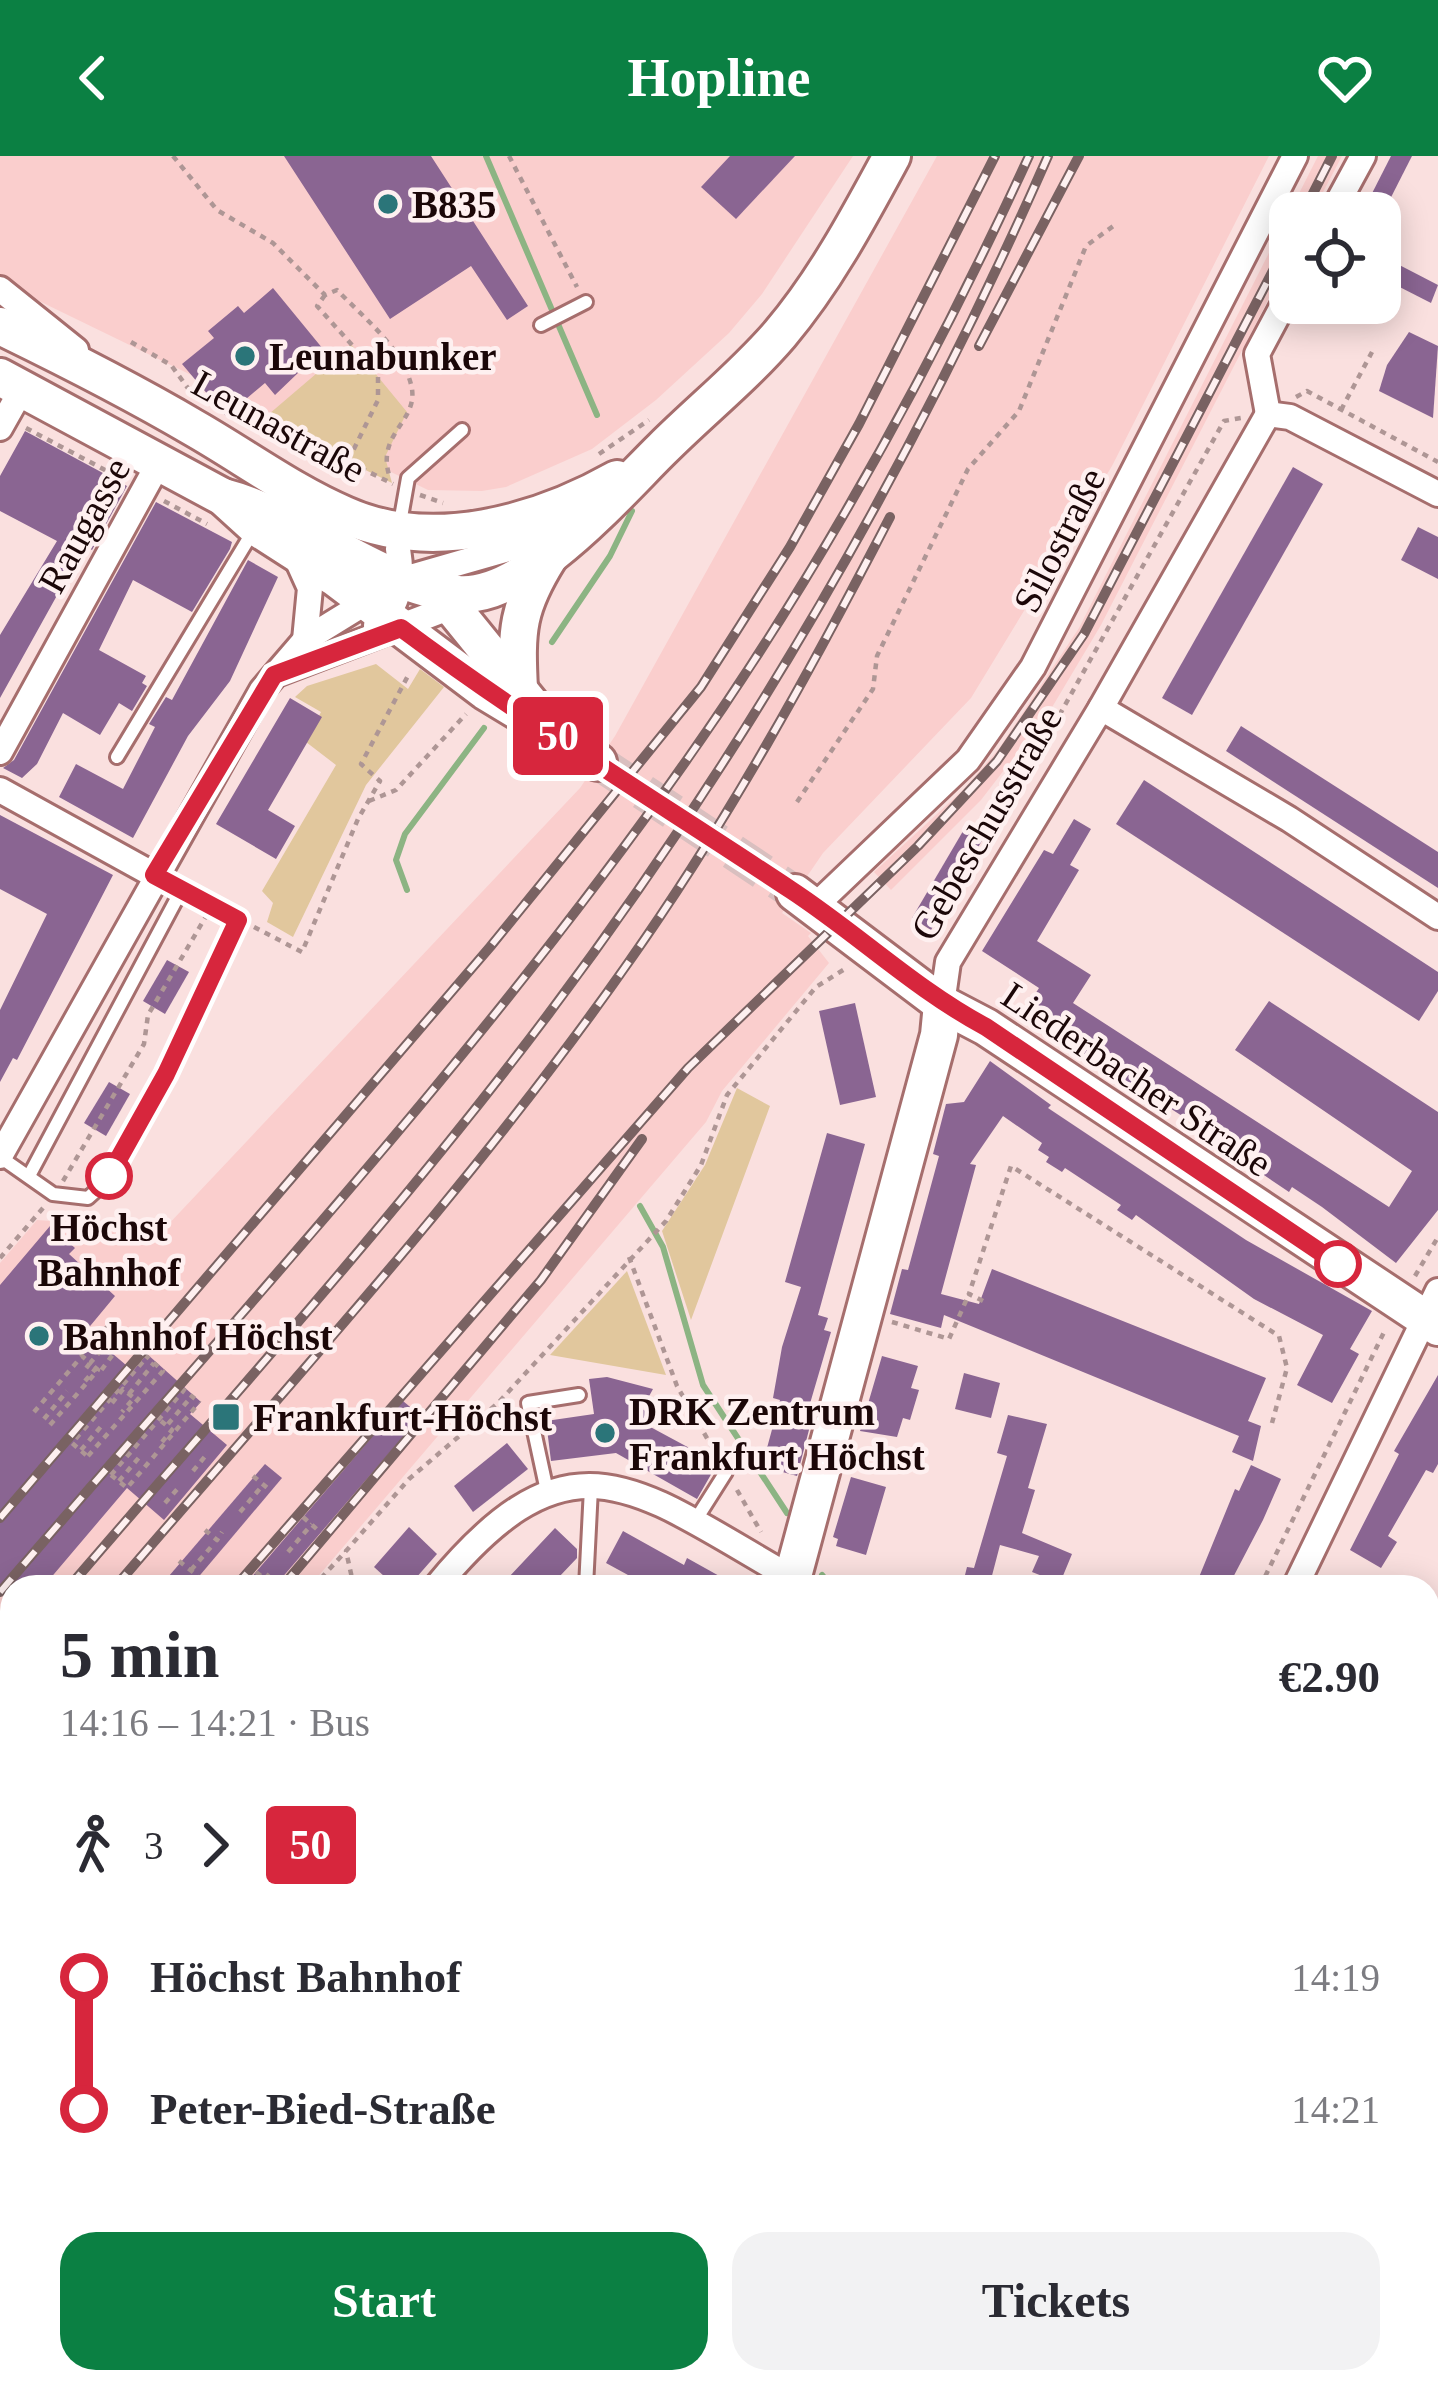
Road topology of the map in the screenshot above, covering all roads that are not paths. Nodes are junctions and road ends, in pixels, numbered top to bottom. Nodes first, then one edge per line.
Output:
1 (892, 156) edge
2 (1295, 156) edge
3 (1363, 156) edge
4 (1343, 192) edge
5 (0, 289) edge
6 (586, 302) road end
7 (1273, 324) edge
8 (541, 325) dead end
9 (0, 326) edge
10 (121, 385) junction
11 (7, 403) edge
12 (1268, 414) junction
13 (462, 430) dead end
14 (660, 450) junction
15 (152, 474) junction
16 (1438, 494) edge
17 (224, 496) junction
18 (251, 536) junction
19 (289, 547) junction
20 (553, 550) junction
21 (419, 571) junction
22 (385, 616) junction
23 (305, 640) junction
24 (274, 675) junction
25 (502, 690) junction
26 (1101, 708) junction
27 (0, 752) edge
28 (117, 758) dead end
29 (598, 762) tunnel mouth
30 (0, 790) edge
31 (154, 875) junction
32 (182, 889) junction
33 (805, 899) joint
34 (1438, 917) edge
35 (942, 1004) junction
36 (0, 1157) edge
37 (30, 1174) junction
38 (1425, 1310) edge
39 (579, 1395) dead end
40 (726, 1472) road end
41 (591, 1487) junction
42 (547, 1492) junction
43 (694, 1522) junction
44 (446, 1575) edge
45 (587, 1575) edge
46 (791, 1575) edge
47 (793, 1575) edge
48 (1301, 1575) edge

1 - 14 street
2 - 33 street, Silostraße
3 - 4 street
5 - 10 street
6 - 8 lane
7 - 12 street
9 - 10 street, Leunastraße
10 - 21 street, Leunastraße
11 - 15 street, Leunastraße
12 - 16 street
12 - 26 street, Gebeschusstraße
13 - 21 lane
14 - 20 street
14 - 21 street
15 - 17 street, Leunastraße
15 - 27 street, Raugasse
17 - 18 street, Leunastraße
17 - 21 street, Leunastraße
18 - 19 street, Leunastraße
18 - 28 lane
19 - 22 street, Leunastraße
19 - 23 street
20 - 21 street, Leunastraße
20 - 25 street
21 - 22 street
21 - 22 street
21 - 25 street
22 - 23 street
22 - 24 street
22 - 25 street, Leunastraße
23 - 24 street
24 - 31 street
25 - 29 street, Leunastraße
26 - 34 street
26 - 35 street, Gebeschusstraße
30 - 31 street
31 - 32 lane
31 - 36 street
32 - 37 lane
32 - 37 lane
33 - 35 street, Liederbacher Straße
35 - 38 street, Liederbacher Straße
35 - 47 street, Gebeschusstraße
36 - 37 lane
38 - 48 street
39 - 42 lane
40 - 43 lane
41 - 42 street
41 - 43 street
41 - 45 lane
42 - 44 street
43 - 46 street

